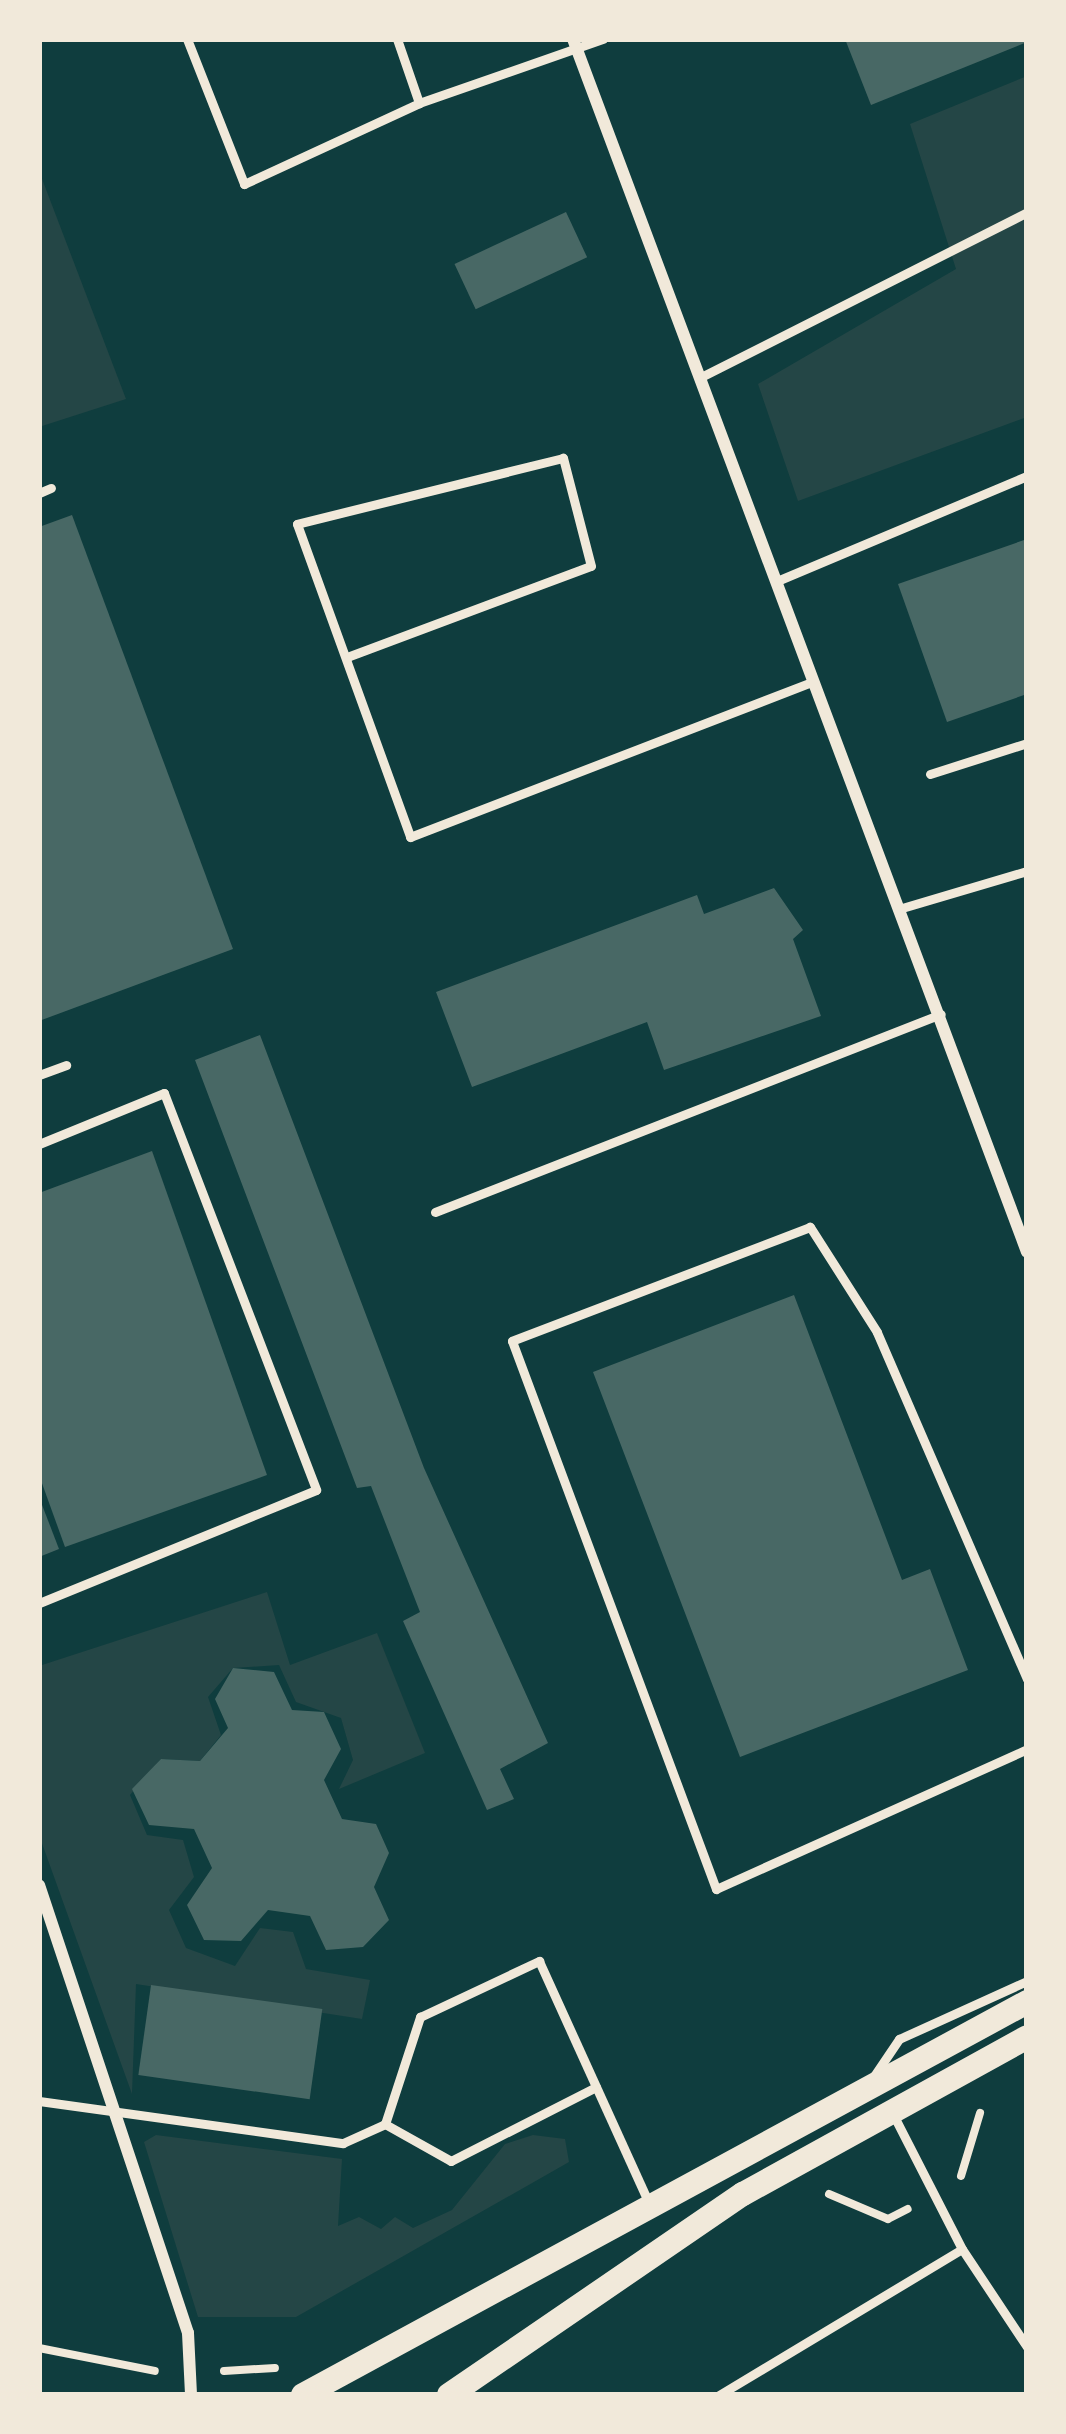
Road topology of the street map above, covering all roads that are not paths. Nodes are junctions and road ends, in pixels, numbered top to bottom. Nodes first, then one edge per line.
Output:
1 (187, 39) edge
2 (397, 39) edge
3 (603, 39) edge
4 (574, 43) edge
5 (419, 103) junction
6 (1027, 212) edge
7 (703, 376) junction
8 (1027, 476) edge
9 (51, 488) dead end
10 (39, 493) edge
11 (777, 581) junction
12 (346, 657) junction
13 (814, 681) junction
14 (1027, 743) edge
15 (930, 774) dead end
16 (1027, 871) edge
17 (902, 908) junction
18 (941, 1014) junction
19 (66, 1065) dead end
20 (39, 1075) edge
21 (39, 1144) edge
22 (435, 1212) dead end
23 (1027, 1252) edge
24 (39, 1604) edge
25 (1027, 1679) edge
26 (1027, 1749) edge
27 (39, 1885) edge
28 (1027, 1981) edge
29 (1027, 2002) edge
30 (1027, 2037) edge
31 (596, 2087) junction
32 (39, 2101) edge
33 (857, 2101) junction
34 (110, 2103) junction
35 (891, 2110) junction
36 (385, 2124) junction
37 (650, 2206) junction
38 (962, 2249) junction
39 (1027, 2347) edge
40 (191, 2395) edge
41 (303, 2395) edge
42 (449, 2395) edge
43 (719, 2395) edge

1 - 5 lane
2 - 5 lane
3 - 4 lane
4 - 5 lane
4 - 7 street
6 - 7 lane
7 - 11 street
8 - 11 lane
9 - 10 lane
11 - 13 street
12 - 12 lane
12 - 13 lane
13 - 17 street
14 - 15 lane
16 - 17 lane
17 - 18 street
18 - 22 lane
18 - 23 street
19 - 20 lane
21 - 24 lane
25 - 26 lane
27 - 34 street
28 - 33 lane
29 - 33 main road
30 - 35 main road
31 - 36 lane
31 - 36 lane
31 - 37 lane
32 - 34 lane
33 - 37 main road
34 - 36 lane
34 - 40 street
35 - 38 lane
35 - 42 main road
37 - 41 main road
38 - 39 lane
38 - 43 lane

